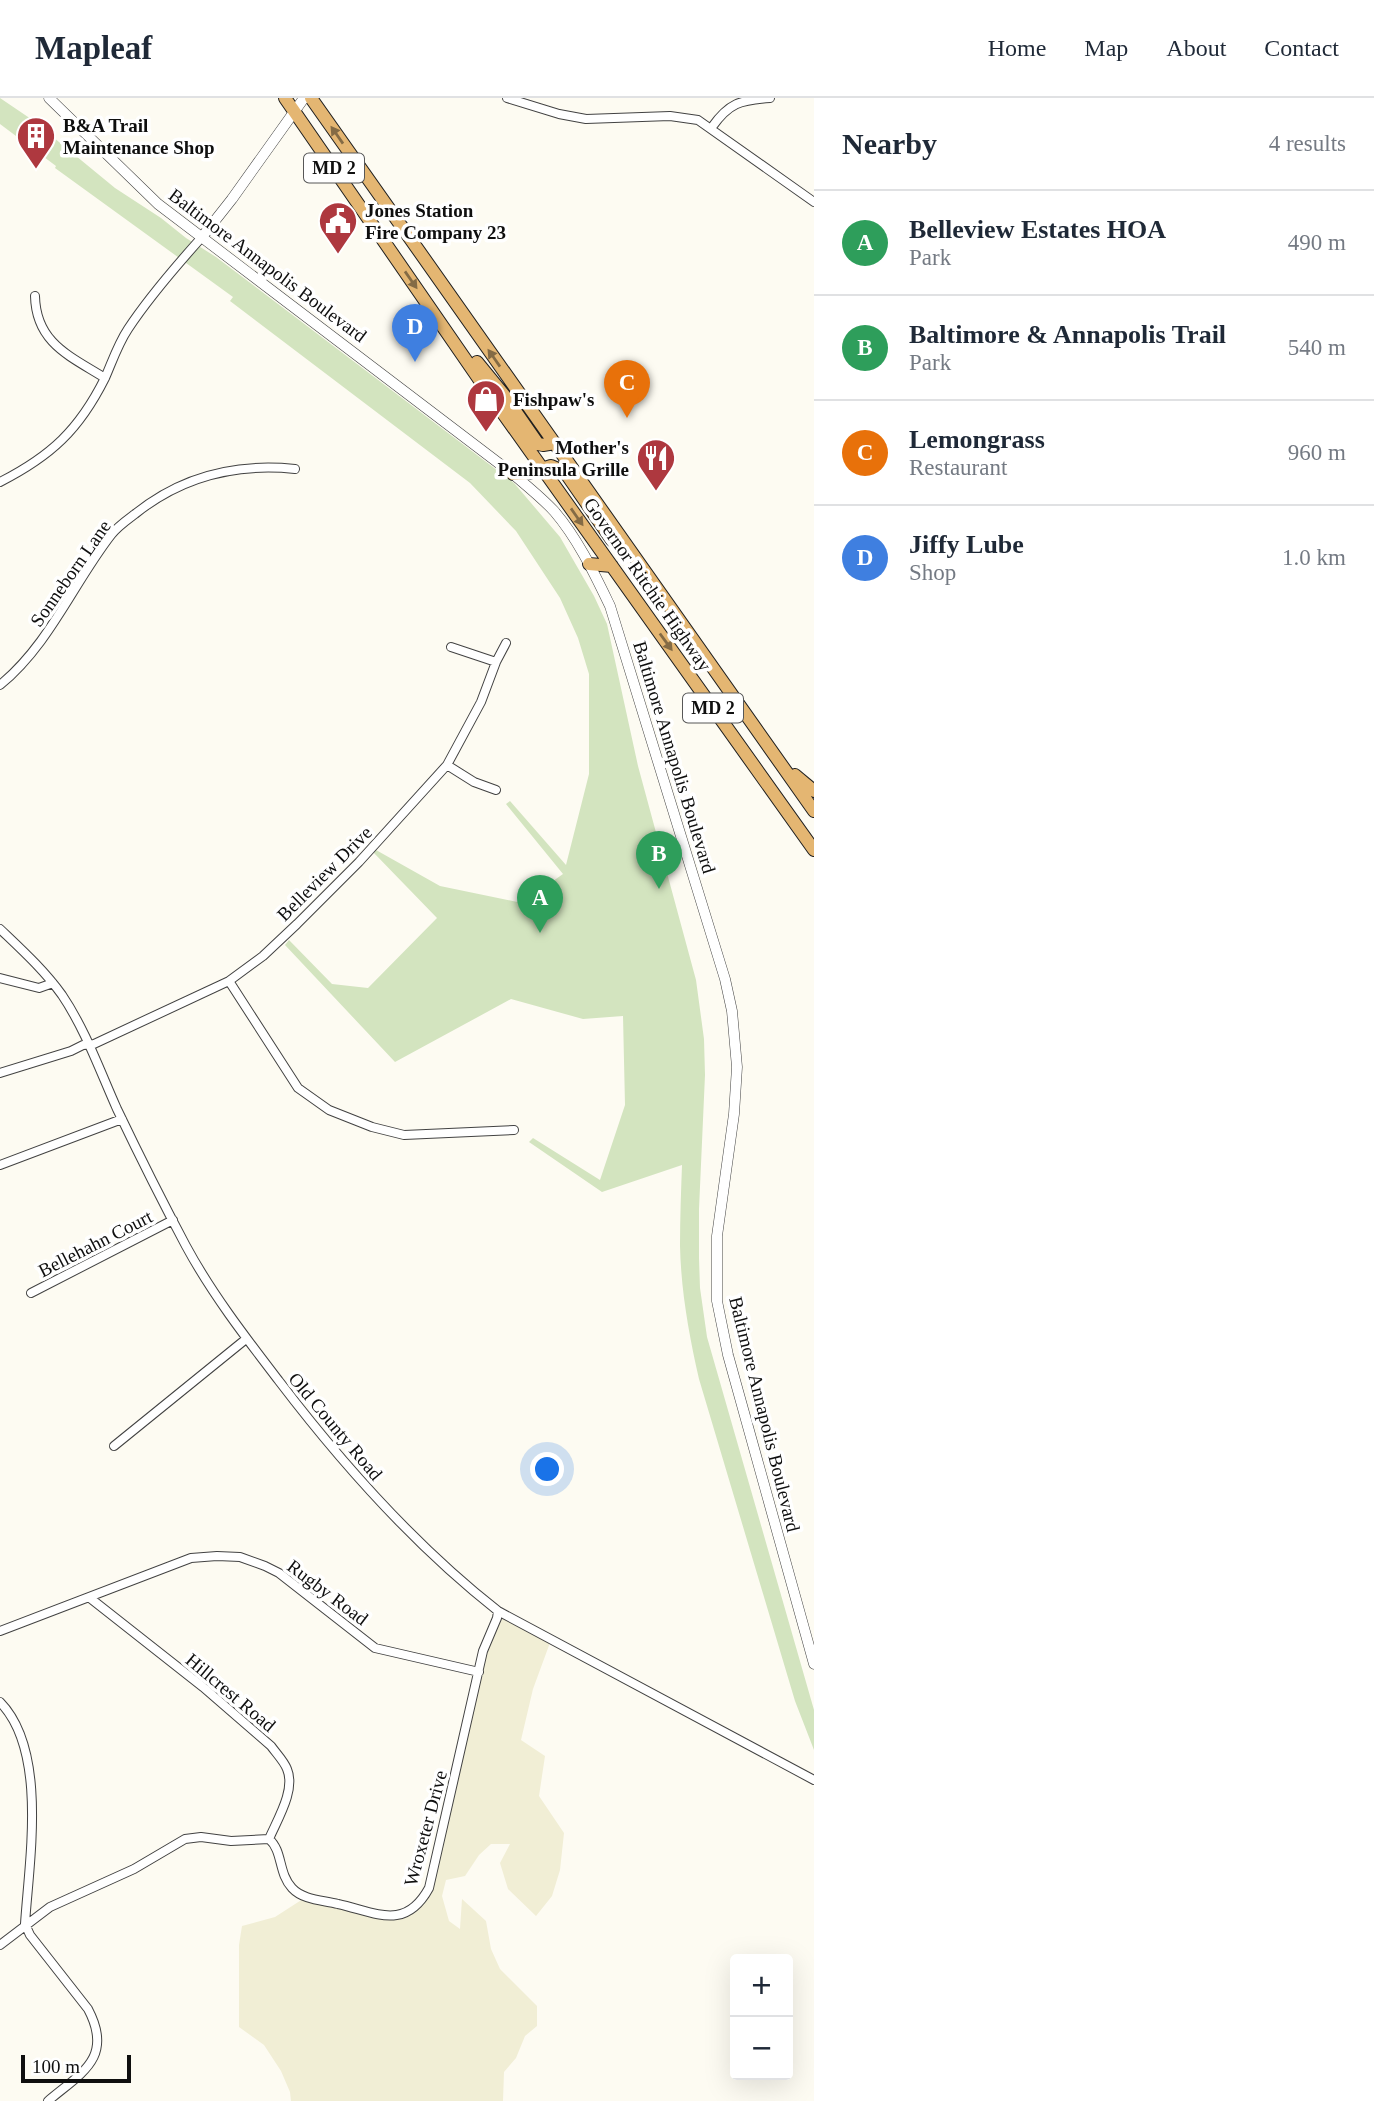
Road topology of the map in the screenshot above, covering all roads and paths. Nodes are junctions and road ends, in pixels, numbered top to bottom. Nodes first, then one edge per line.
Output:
1 (49, 98) edge
2 (285, 98) edge
3 (304, 98) edge
4 (311, 98) edge
5 (507, 98) edge
6 (770, 98) edge
7 (295, 113) junction
8 (712, 127) junction
9 (814, 202) edge
10 (202, 237) junction
11 (34, 296) dead end
12 (433, 312) junction
13 (104, 378) junction
14 (555, 443) junction
15 (542, 467) junction
16 (295, 469) dead end
17 (513, 474) junction
18 (0, 482) edge
19 (589, 564) junction
20 (640, 564) junction
21 (612, 566) junction
22 (506, 643) dead end
23 (451, 647) dead end
24 (496, 662) junction
25 (0, 685) edge
26 (778, 761) junction
27 (447, 765) junction
28 (496, 790) dead end
29 (814, 790) edge
30 (814, 811) edge
31 (814, 850) edge
32 (0, 929) edge
33 (0, 978) edge
34 (229, 981) junction
35 (53, 983) junction
36 (88, 1044) junction
37 (0, 1073) edge
38 (122, 1119) junction
39 (514, 1130) dead end
40 (0, 1165) edge
41 (173, 1220) junction
42 (31, 1293) dead end
43 (246, 1339) junction
44 (114, 1446) dead end
45 (90, 1598) junction
46 (498, 1611) junction
47 (0, 1631) edge
48 (814, 1664) edge
49 (479, 1672) junction
50 (0, 1702) edge
51 (814, 1780) edge
52 (269, 1839) junction
53 (25, 1924) junction
54 (0, 1945) edge
55 (48, 2101) edge

1 - 10 street, Baltimore Annapolis Boulevard
2 - 7 highway, Governor Ritchie Highway / MD 2
3 - 7 street
14 -> 4 highway, Governor Ritchie Highway / MD 2
5 - 8 street
6 - 8 street
7 - 10 street
7 -> 12 highway, Governor Ritchie Highway / MD 2
8 - 9 street
10 - 13 street
10 - 17 street, Baltimore Annapolis Boulevard
11 - 13 street
12 - 14 highway
12 - 15 highway, Governor Ritchie Highway / MD 2
13 - 18 street
14 - 20 highway, Governor Ritchie Highway / MD 2
15 - 17 highway
15 - 20 highway
15 -> 21 highway, Governor Ritchie Highway / MD 2
16 - 25 street, Sonneborn Lane
17 - 19 street, Baltimore Annapolis Boulevard
19 - 21 highway
19 - 48 street, Baltimore Annapolis Boulevard
20 - 26 highway, Governor Ritchie Highway / MD 2
21 -> 31 highway, Governor Ritchie Highway / MD 2
22 - 24 street, Belleview Drive
23 - 24 street
24 - 27 street, Belleview Drive
26 - 29 highway
26 - 30 highway, Governor Ritchie Highway / MD 2
27 - 28 street
27 - 34 street, Belleview Drive
32 - 35 street, Old County Road
33 - 35 street
34 - 36 street, Belleview Drive
34 - 39 street
35 - 36 street, Old County Road
36 - 37 street, Belleview Drive
36 - 38 street, Old County Road
38 - 40 street
38 - 41 street, Old County Road
41 - 42 street, Bellehahn Court
41 - 43 street, Old County Road
43 - 44 street
43 - 46 street, Old County Road
45 - 47 street, Rugby Road
45 - 49 street, Rugby Road
45 - 52 street, Hillcrest Road
46 - 49 street, Wroxeter Drive
46 - 51 street, Old County Road
49 - 52 street, Wroxeter Drive
50 - 53 street
52 - 53 street
53 - 54 street
53 - 55 street

